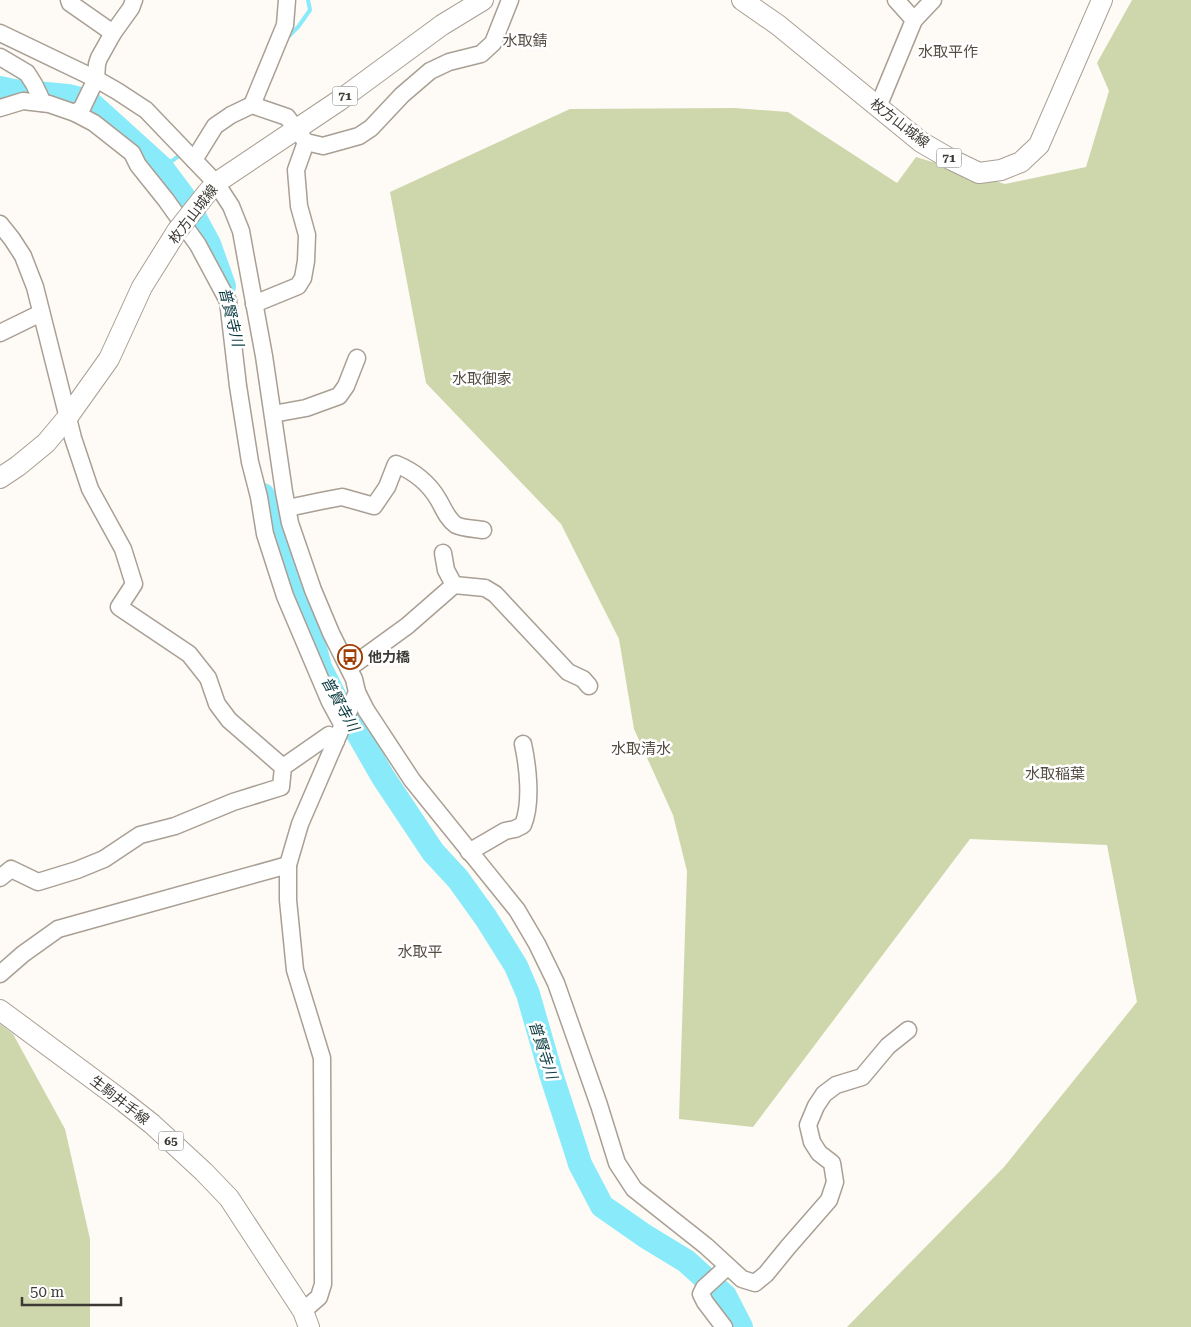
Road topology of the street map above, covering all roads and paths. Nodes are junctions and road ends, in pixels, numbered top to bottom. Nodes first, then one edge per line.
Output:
1 (69, 0) edge
2 (134, 0) edge
3 (286, 0) edge
4 (483, 0) edge
5 (510, 0) edge
6 (742, 0) edge
7 (896, 0) edge
8 (933, 0) edge
9 (1102, 0) edge
10 (914, 20) junction
11 (0, 33) edge
12 (113, 33) junction
13 (0, 57) edge
14 (94, 83) junction
15 (43, 103) junction
16 (252, 105) junction
17 (878, 107) junction
18 (0, 108) edge
19 (78, 110) junction
20 (300, 136) junction
21 (194, 160) junction
22 (212, 188) junction
23 (0, 224) edge
24 (254, 304) junction
25 (41, 313) junction
26 (0, 333) edge
27 (357, 358) dead end
28 (273, 414) junction
29 (67, 418) junction
30 (0, 478) edge
31 (287, 520) junction
32 (483, 530) dead end
33 (443, 553) dead end
34 (454, 585) junction
35 (349, 668) junction
36 (589, 686) dead end
37 (355, 699) junction
38 (344, 723) junction
39 (336, 741) junction
40 (523, 744) dead end
41 (283, 767) junction
42 (469, 852) junction
43 (288, 865) junction
44 (0, 878) edge
45 (0, 974) edge
46 (0, 1010) edge
47 (908, 1030) dead end
48 (724, 1270) junction
49 (306, 1319) edge
50 (724, 1327) edge

1 - 12 street
2 - 12 street
3 - 16 street
4 - 20 main road, 枚方山城線 / 71
5 - 20 street
6 - 17 main road, 枚方山城線 / 71
7 - 10 street
8 - 10 street
9 - 17 main road, 枚方山城線 / 71
10 - 17 street
11 - 14 street
12 - 14 street
13 - 15 street
14 - 19 street
14 - 21 street
15 - 18 street
15 - 19 street
16 - 20 street
16 - 21 street
19 - 38 street
20 - 22 main road, 枚方山城線 / 71
20 - 24 street
21 - 22 street
22 - 24 street
22 - 29 main road, 枚方山城線 / 71, bridge
23 - 25 street
24 - 28 street
25 - 26 street
25 - 29 street
27 - 28 street
28 - 31 street
29 - 30 main road, 枚方山城線 / 71
29 - 41 street
31 - 32 street
31 - 35 street
33 - 34 street
34 - 35 street
34 - 36 street
35 - 37 street
37 - 38 street
37 - 42 street
38 - 39 street
39 - 41 street
39 - 43 street
40 - 42 street
41 - 44 street
42 - 48 street
43 - 45 street
43 - 49 street
46 - 49 main road, 生駒井手線 / 65
47 - 48 street
48 - 50 street

